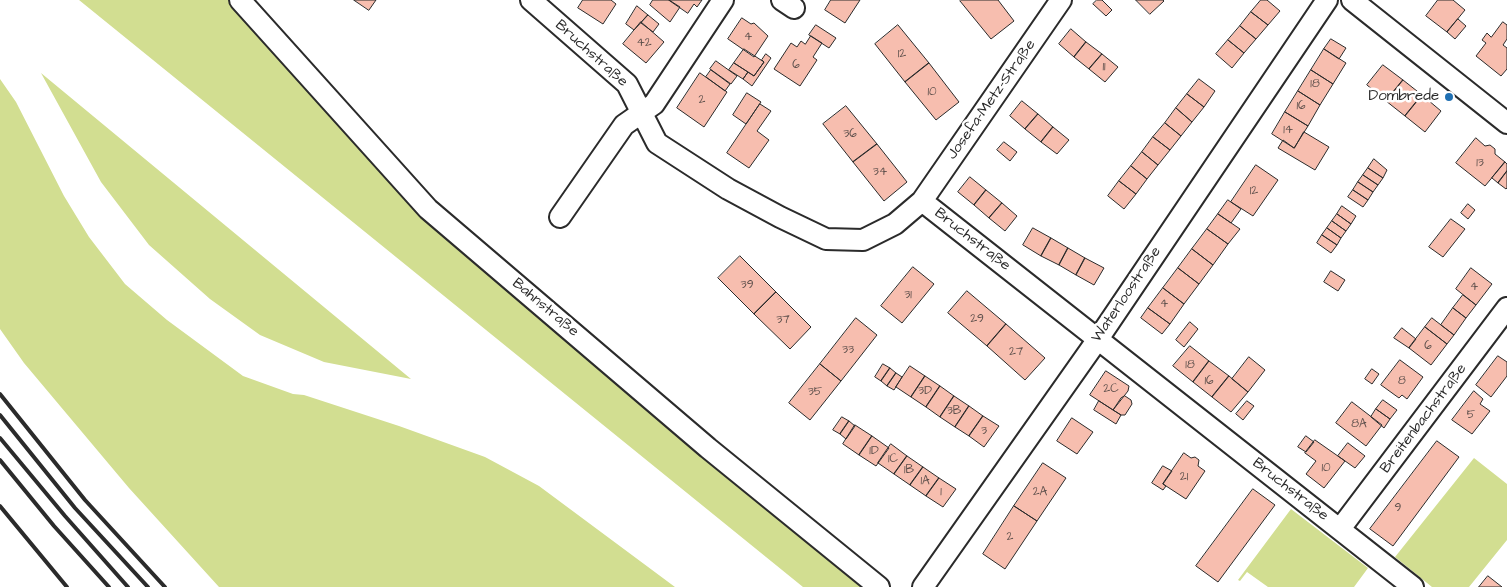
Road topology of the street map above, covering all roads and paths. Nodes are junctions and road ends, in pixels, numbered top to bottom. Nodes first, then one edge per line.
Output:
1 (240, 0) edge
2 (530, 0) edge
3 (723, 0) edge
4 (1062, 0) edge
5 (1327, 0) edge
6 (1352, 0) edge
7 (642, 112) junction
8 (1507, 123) edge
9 (922, 201) junction
10 (560, 217) dead end
11 (1507, 308) edge
12 (1098, 339) junction
13 (1340, 529) junction
14 (879, 587) edge
15 (923, 587) edge
16 (1413, 587) edge

1 - 14 street, Bahnstraße
2 - 7 street, Bruchstraße
3 - 7 street
4 - 9 street, Josefa-Metz-Straße
5 - 12 street, Waterloostraße
6 - 8 street
7 - 9 street, Bruchstraße
7 - 10 street
9 - 12 street, Bruchstraße
11 - 13 street, Breitenbachstraße
12 - 13 street, Bruchstraße
12 - 15 street, Waterloostraße
13 - 16 street, Bruchstraße

